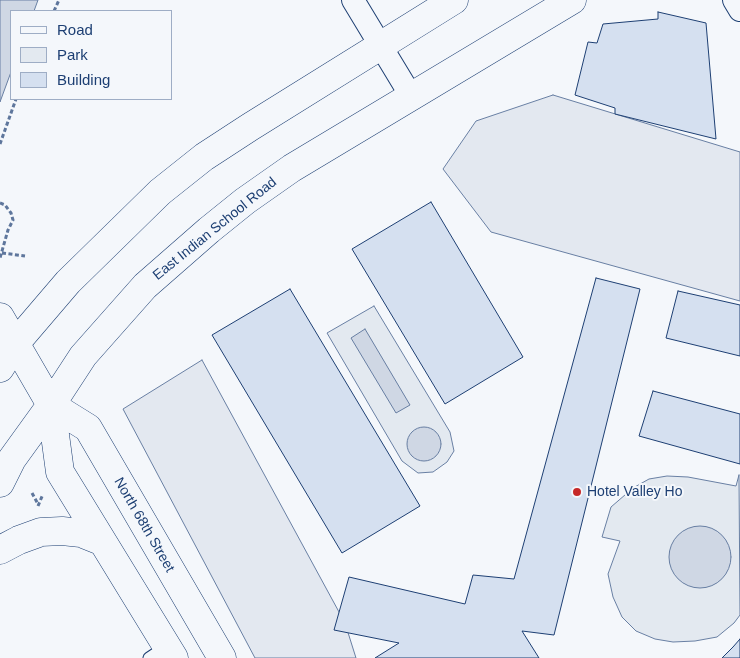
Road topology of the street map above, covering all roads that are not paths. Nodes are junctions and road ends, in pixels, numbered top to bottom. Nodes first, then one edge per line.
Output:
1 (353, 0) edge
2 (454, 0) edge
3 (572, 0) edge
4 (734, 0) edge
5 (740, 10) edge
6 (380, 45) junction
7 (411, 96) junction
8 (0, 317) edge
9 (16, 344) junction
10 (0, 368) edge
11 (51, 405) junction
12 (0, 483) edge
13 (101, 541) junction
14 (0, 550) edge
15 (163, 654) edge
16 (222, 658) edge

1 - 6 street
2 - 6 main road
3 - 7 main road, East Indian School Road
4 - 5 street
6 - 7 street
6 - 9 main road
7 - 11 main road, East Indian School Road
8 - 9 main road, North 68th Street
9 - 10 main road
9 - 11 main road, North 68th Street
11 - 12 main road, East Indian School Road
11 - 13 main road, North 68th Street
11 - 16 main road, North 68th Street
13 - 14 main road
13 - 15 main road, North 68th Street

